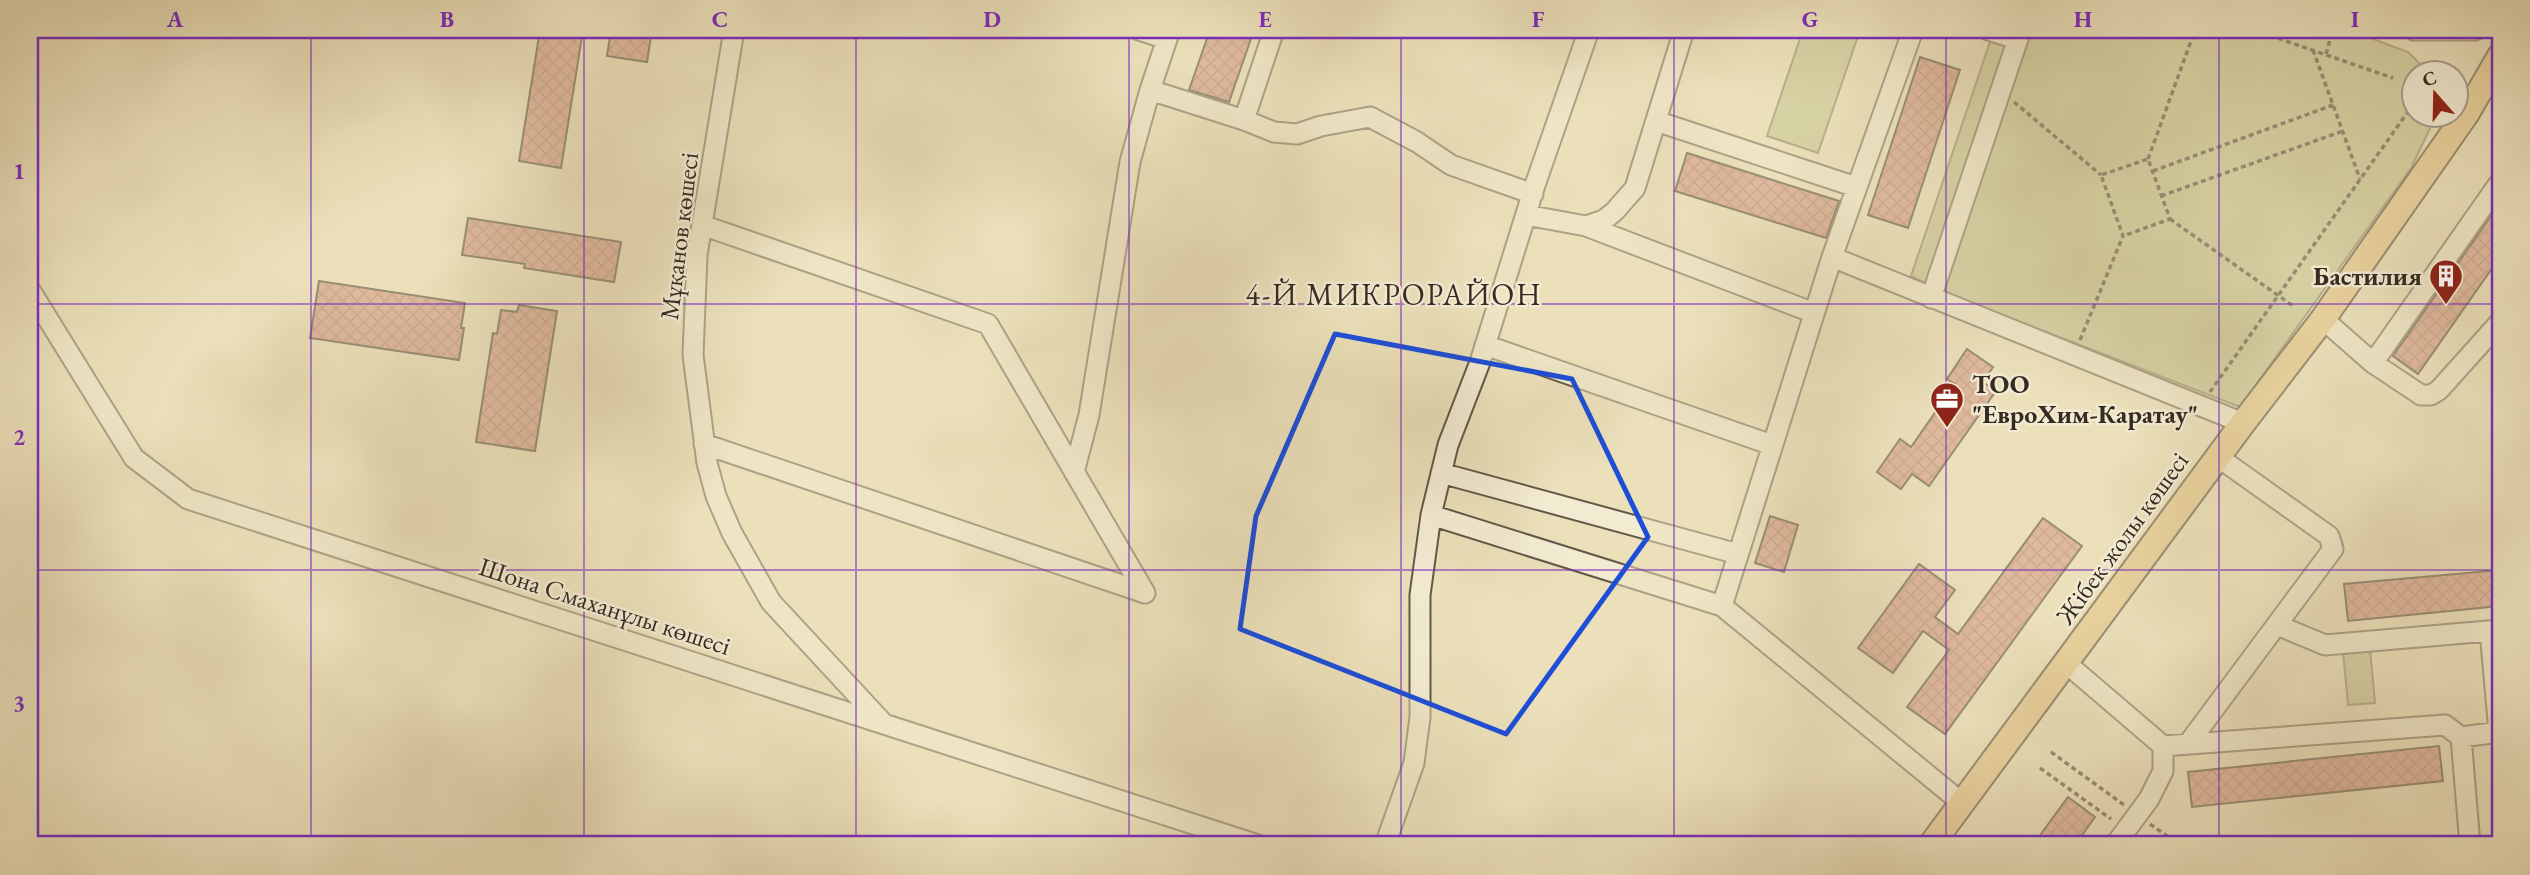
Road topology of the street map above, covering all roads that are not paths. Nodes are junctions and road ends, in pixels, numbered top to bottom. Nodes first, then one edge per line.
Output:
1 (734, 30) edge
2 (1139, 30) edge
3 (1274, 30) edge
4 (1589, 30) edge
5 (1684, 30) edge
6 (1913, 30) edge
7 (1988, 30) edge
8 (2414, 30) edge
9 (2474, 30) edge
10 (1169, 34) edge
11 (2019, 35) edge
12 (2500, 56) edge
13 (1150, 90) junction
14 (1244, 120) junction
15 (1656, 121) junction
16 (2500, 182) edge
17 (1856, 187) junction
18 (1532, 194) junction
19 (1527, 215) junction
20 (702, 225) junction
21 (1586, 226) junction
22 (1832, 257) junction
23 (30, 290) edge
24 (1931, 298) junction
25 (1814, 313) junction
26 (2323, 319) junction
27 (2500, 322) edge
28 (1485, 345) junction
29 (2373, 363) junction
30 (2244, 422) junction
31 (704, 444) junction
32 (1772, 445) junction
33 (2218, 457) junction
34 (1074, 472) junction
35 (1441, 473) junction
36 (1431, 515) junction
37 (1738, 554) junction
38 (1722, 606) junction
39 (2277, 625) junction
40 (2495, 630) edge
41 (2066, 663) junction
42 (885, 724) junction
43 (2499, 732) edge
44 (2461, 737) junction
45 (2188, 744) junction
46 (2163, 746) junction
47 (1962, 803) junction
48 (2126, 830) edge
49 (1258, 845) edge
50 (1385, 845) edge
51 (1931, 845) edge
52 (2470, 845) edge

1 - 20 street, Мұқанов көшесі
2 - 10 street
3 - 14 street
4 - 18 street
5 - 15 street
6 - 17 street
7 - 11 street
8 - 9 street
10 - 13 street
11 - 24 street
12 - 26 main road, Жібек жолы көшесі
13 - 14 street
13 - 34 street
14 - 18 street
15 - 17 street
15 - 21 street
16 - 29 street
17 - 22 street
18 - 19 street
19 - 21 street
19 - 28 street
20 - 31 street, Мұқанов көшесі
20 - 34 street
21 - 25 street
22 - 24 street
22 - 25 street
23 - 42 street, Шона Смаханұлы көшесі
24 - 30 street
25 - 32 street
26 - 29 street
26 - 30 main road, Жібек жолы көшесі
27 - 29 street
28 - 32 street
28 - 35 street
30 - 33 main road, Жібек жолы көшесі
31 - 34 street
31 - 42 street, Мұқанов көшесі
32 - 37 street
33 - 39 street
33 - 41 main road, Жібек жолы көшесі
35 - 36 street
35 - 37 street
36 - 38 street
36 - 50 street
37 - 38 street
38 - 47 street
39 - 40 street
39 - 45 street
40 - 43 street
41 - 46 street
41 - 47 main road, Жібек жолы көшесі
42 - 49 street, Шона Смаханұлы көшесі
43 - 44 street
44 - 45 street
44 - 52 street
45 - 46 street
46 - 48 street
47 - 51 main road, Жібек жолы көшесі

